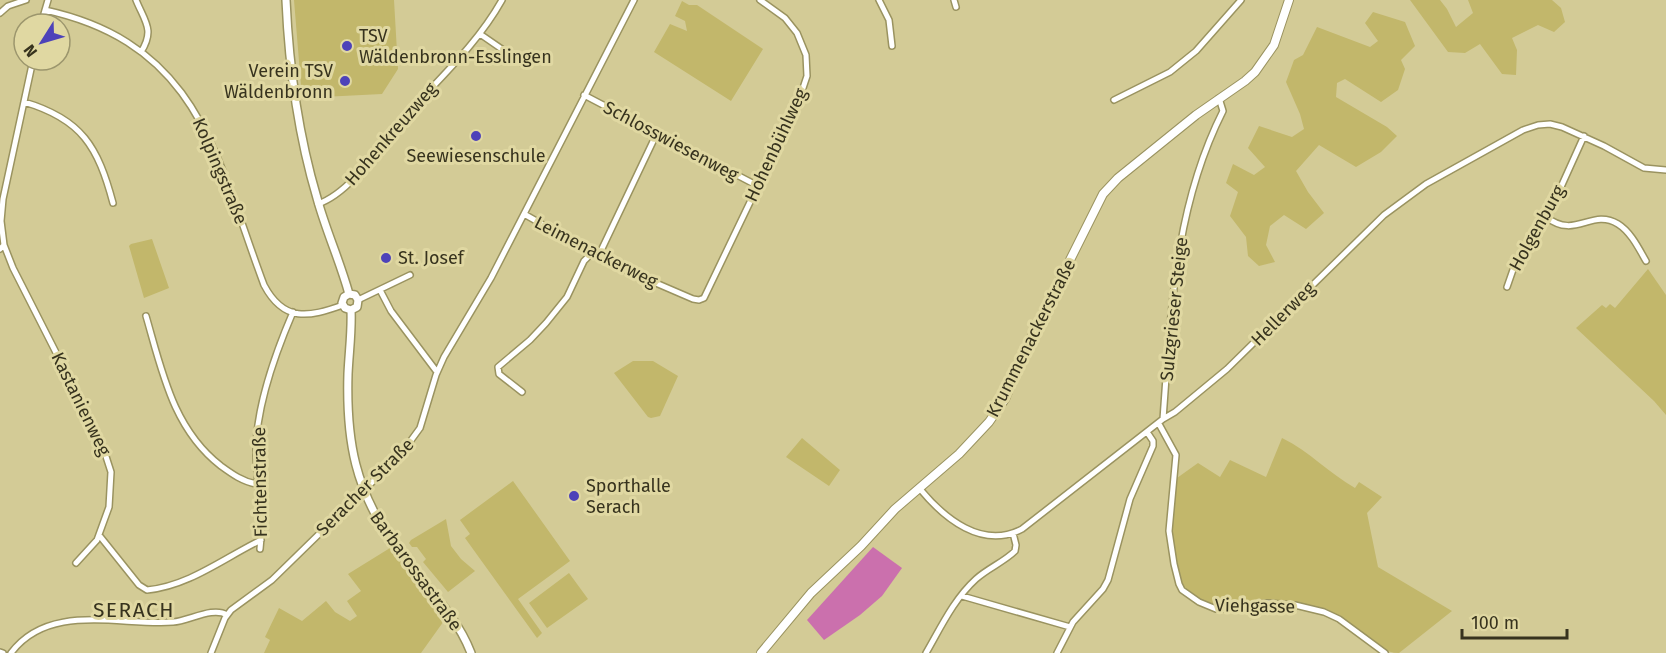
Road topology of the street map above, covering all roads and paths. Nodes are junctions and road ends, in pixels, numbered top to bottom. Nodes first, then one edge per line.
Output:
1 (26, 0) edge
2 (48, 0) edge
3 (136, 0) edge
4 (286, 0) edge
5 (502, 0) edge
6 (634, 0) edge
7 (760, 0) edge
8 (879, 0) edge
9 (954, 0) edge
10 (1241, 0) edge
11 (1289, 0) edge
12 (956, 7) dead end
13 (45, 10) joint
14 (0, 13) edge
15 (480, 34) junction
16 (892, 46) dead end
17 (141, 52) junction
18 (525, 65) dead end
19 (30, 72) edge
20 (584, 96) junction
21 (1219, 98) junction
22 (1114, 100) dead end
23 (24, 102) junction
24 (657, 133) junction
25 (1584, 136) junction
26 (1666, 171) edge
27 (758, 186) junction
28 (113, 203) dead end
29 (318, 204) junction
30 (524, 214) junction
31 (1546, 217) junction
32 (2, 247) edge
33 (595, 255) junction
34 (1646, 261) dead end
35 (410, 275) dead end
36 (1507, 287) dead end
37 (380, 290) junction
38 (349, 294) junction
39 (703, 299) joint
40 (358, 300) junction
41 (343, 305) junction
42 (351, 310) junction
43 (293, 312) junction
44 (146, 316) dead end
45 (437, 372) junction
46 (522, 392) dead end
47 (1161, 422) junction
48 (1147, 432) junction
49 (257, 484) junction
50 (920, 489) junction
51 (363, 491) junction
52 (1013, 533) junction
53 (99, 535) junction
54 (261, 540) junction
55 (260, 549) dead end
56 (76, 563) dead end
57 (962, 596) junction
58 (227, 615) junction
59 (1070, 627) junction
60 (10, 653) edge
61 (211, 653) edge
62 (471, 653) edge
63 (761, 653) edge
64 (926, 653) edge
65 (1058, 653) edge
66 (1385, 653) edge

1 - 14 street
2 - 13 street
3 - 17 street
4 - 29 street
5 - 15 street, Hohenkreuzweg
6 - 20 street, Seracher Straße
7 - 27 street, Hohenbühlweg
8 - 16 street
9 - 12 street
10 - 22 street
11 - 21 main road, Krummenackerstraße
13 - 17 street, Kolpingstraße
15 - 18 street
15 - 29 street, Hohenkreuzweg
17 - 43 street, Kolpingstraße
19 - 23 street, Kastanienweg
20 - 24 street, Schlosswiesenweg
20 - 30 street, Seracher Straße
21 - 47 street, Sulzgrieser Steige
21 - 50 main road, Krummenackerstraße
23 - 28 street
23 - 32 street, Kastanienweg
24 - 27 street, Schlosswiesenweg
24 - 33 street
25 - 26 street, Hellerweg
25 - 31 street, Holgenburg
25 - 47 street, Hellerweg
27 - 39 street, Hohenbühlweg
29 - 38 street
30 - 33 street, Leimenackerweg
30 - 45 street, Seracher Straße
31 - 34 street
31 - 36 street, Holgenburg
32 - 53 street, Kastanienweg
33 - 39 street, Leimenackerweg
33 - 46 street
35 - 37 street
37 - 40 street
37 - 45 street
38 - 40 street
38 - 41 street
40 - 42 street
41 - 42 street
41 - 43 street
42 - 51 street, Barbarossastraße
43 - 49 street, Fichtenstraße
44 - 49 street
45 - 51 street, Seracher Straße
47 - 48 street, Hellerweg
47 - 66 street, Viehgasse
48 - 52 street, Hellerweg
48 - 59 street
49 - 54 street, Fichtenstraße
50 - 52 street
50 - 63 main road, Krummenackerstraße
51 - 58 street, Seracher Straße
51 - 62 street, Barbarossastraße
52 - 57 street
53 - 54 street
53 - 56 street, Kastanienweg
54 - 55 street, Fichtenstraße
57 - 59 street
57 - 64 street
58 - 60 street
58 - 61 street
59 - 65 street

